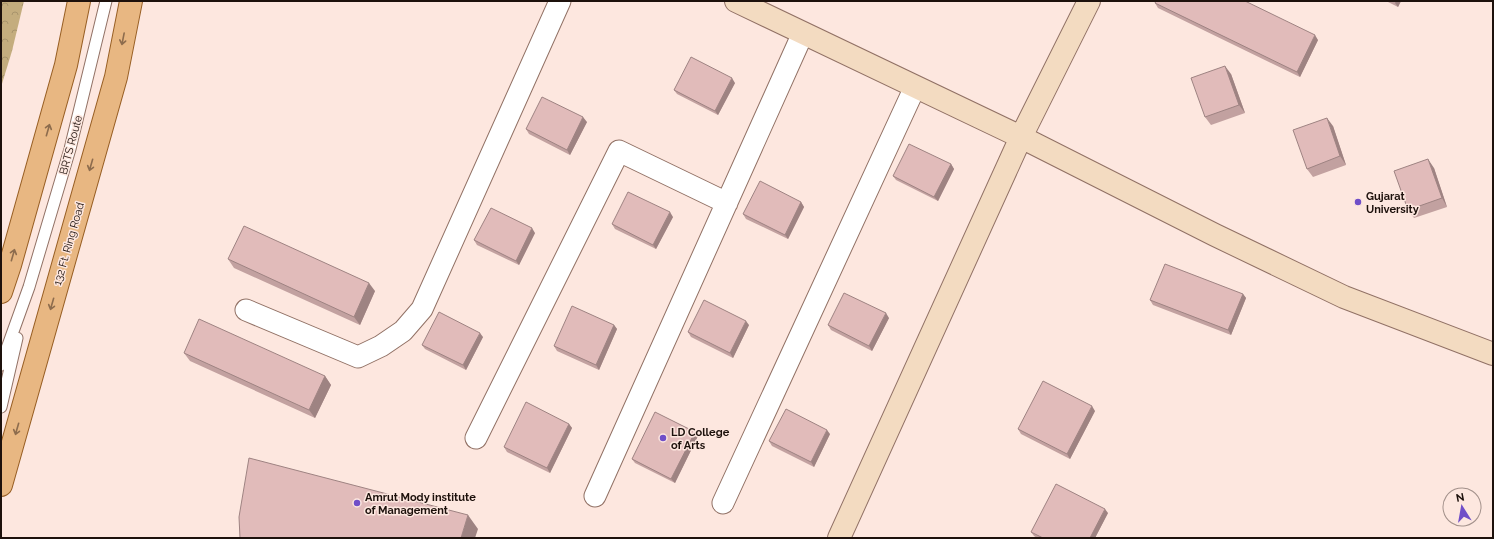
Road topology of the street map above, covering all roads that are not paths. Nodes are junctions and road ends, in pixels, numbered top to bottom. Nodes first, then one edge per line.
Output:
1 (80, 1) edge
2 (106, 1) edge
3 (131, 1) edge
4 (560, 1) edge
5 (736, 1) edge
6 (1089, 1) edge
7 (803, 33) junction
8 (915, 87) junction
9 (1021, 137) junction
10 (727, 202) junction
11 (29, 287) junction
12 (1, 292) edge
13 (246, 310) dead end
14 (1493, 354) edge
15 (1, 365) edge
16 (1, 407) edge
17 (476, 438) dead end
18 (1, 485) edge
19 (595, 496) dead end
20 (723, 503) dead end
21 (839, 538) edge

12 -> 1 main road
2 - 11 lane, BRTS Route
3 -> 18 main road, 132 Ft. Ring Road
4 - 13 street
5 - 7 street
6 - 9 street
7 - 8 street
7 - 10 street
8 - 9 street
8 - 20 street
9 - 14 street
9 - 21 street
10 - 17 street
10 - 19 street
11 - 15 lane
11 - 16 lane

